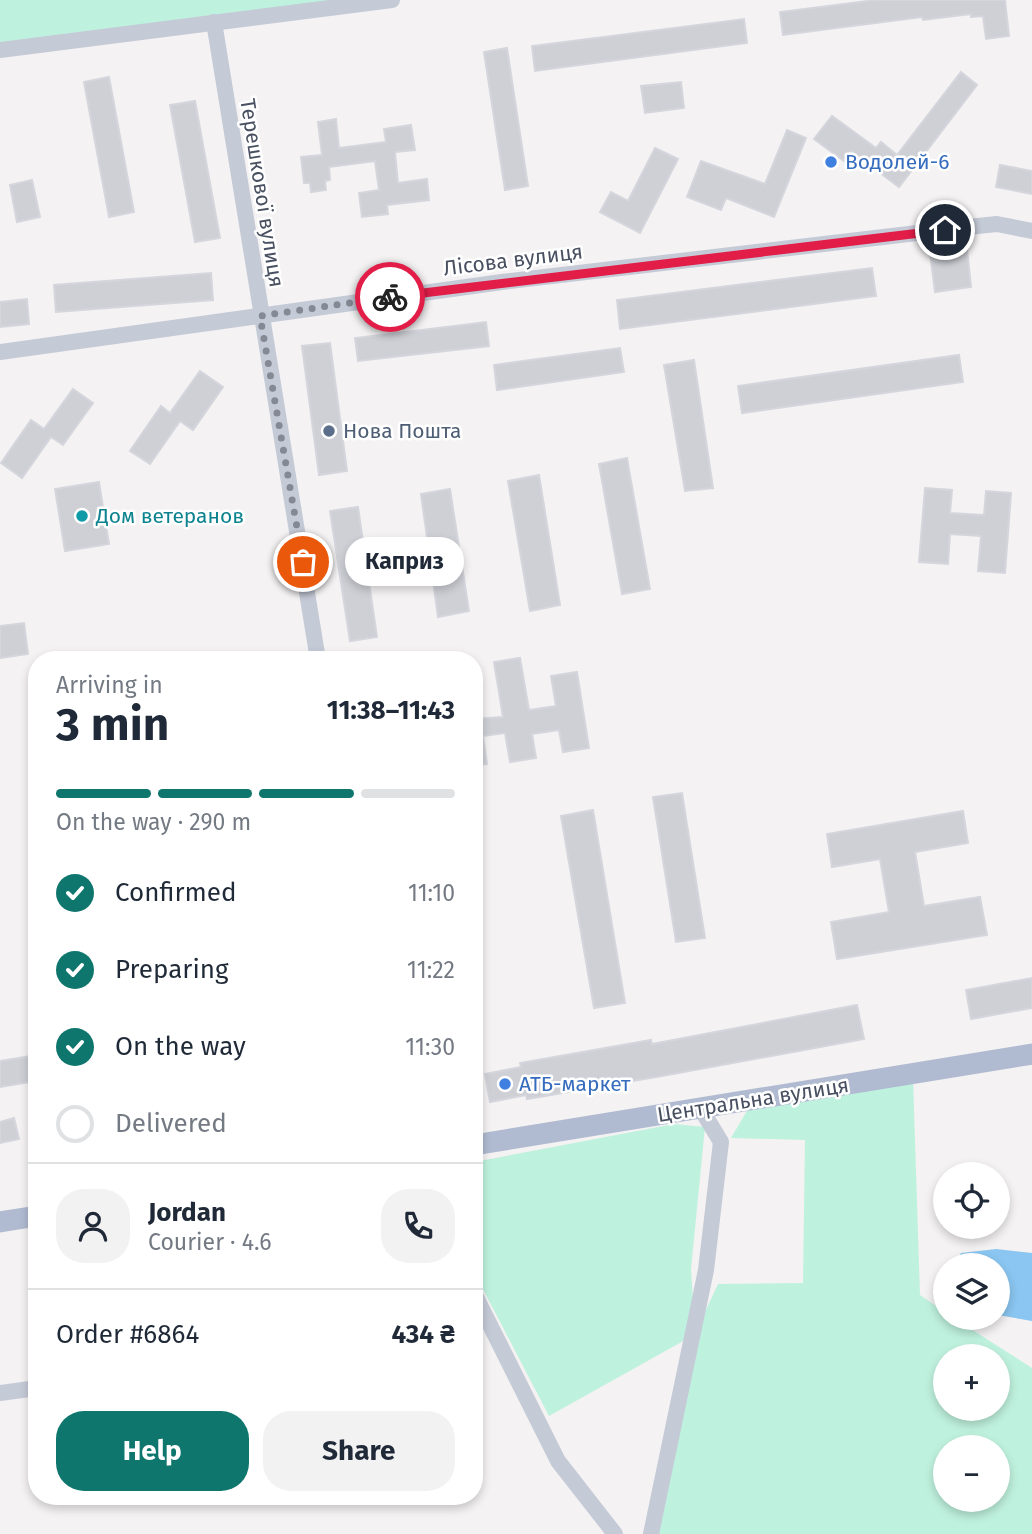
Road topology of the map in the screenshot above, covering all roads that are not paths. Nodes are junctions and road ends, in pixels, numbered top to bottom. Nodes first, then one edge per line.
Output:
1 (392, 0) edge
2 (214, 22) junction
3 (0, 50) edge
4 (1032, 231) edge
5 (260, 316) junction
6 (0, 352) edge
7 (316, 651) edge
8 (1032, 1054) edge
9 (701, 1109) junction
10 (483, 1144) edge
11 (28, 1217) edge
12 (0, 1222) edge
13 (483, 1311) edge
14 (28, 1389) edge
15 (0, 1393) edge
16 (615, 1534) edge
17 (651, 1534) edge

1 - 2 street
2 - 3 street
2 - 5 street, Терешкової вулиця
4 - 5 street, Лісова вулиця
5 - 6 street, Лісова вулиця
5 - 7 street, Терешкової вулиця
8 - 9 main road, Центральна вулиця
9 - 10 main road, Центральна вулиця
9 - 17 street
11 - 12 main road
13 - 16 street
14 - 15 street

